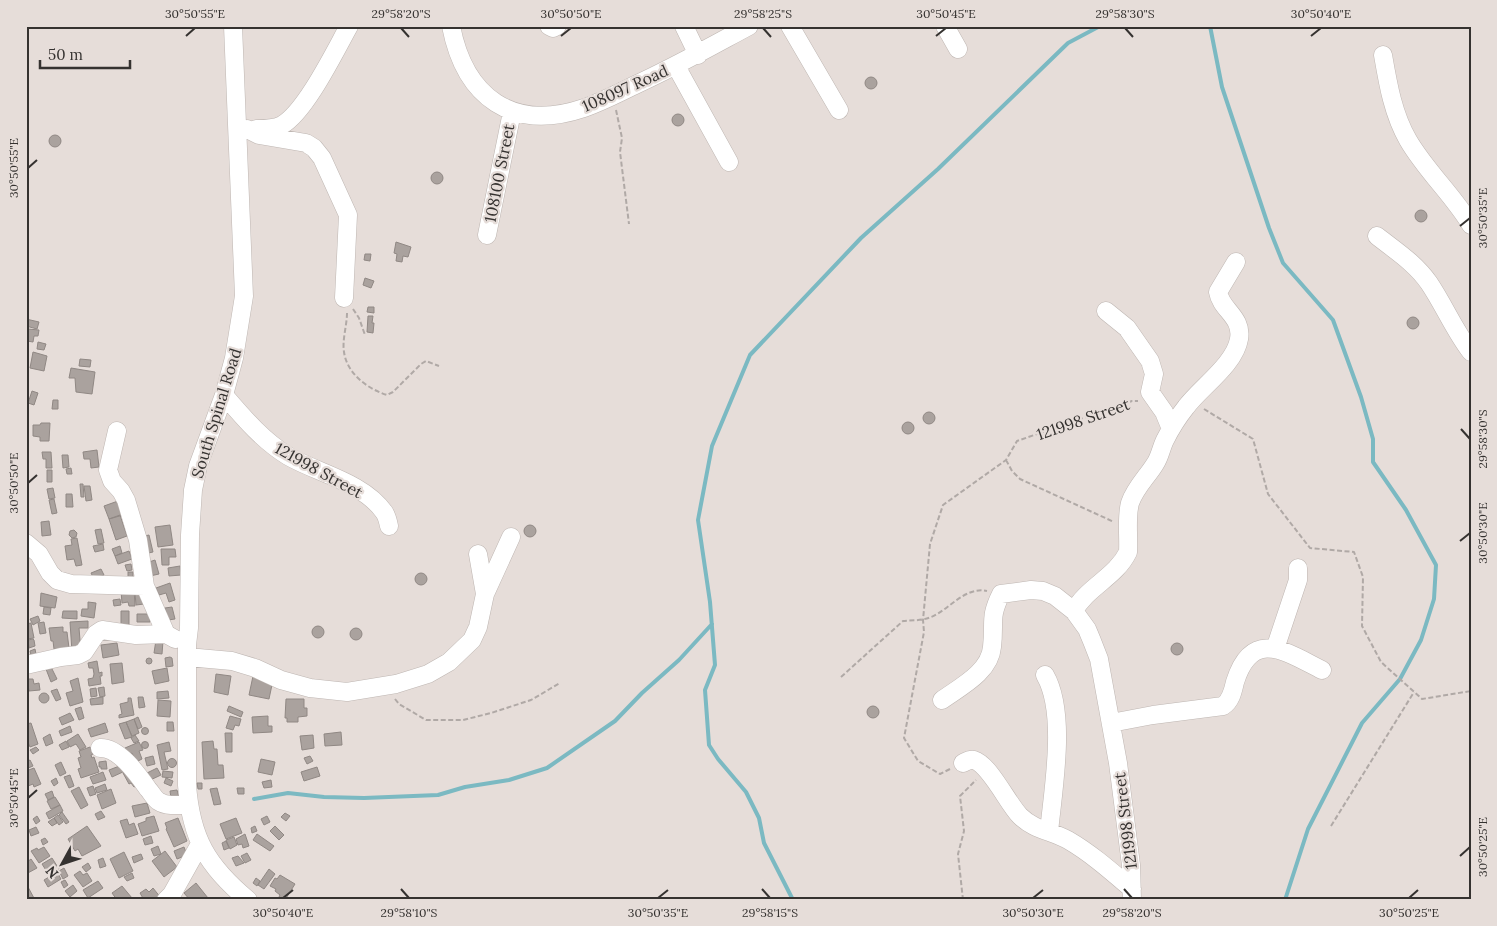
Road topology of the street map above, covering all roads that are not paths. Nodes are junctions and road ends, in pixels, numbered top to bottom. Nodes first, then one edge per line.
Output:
1 (234, 26) edge
2 (349, 26) edge
3 (450, 26) edge
4 (549, 26) edge
5 (556, 26) edge
6 (684, 26) edge
7 (749, 26) edge
8 (790, 26) edge
9 (945, 26) edge
10 (958, 49) dead end
11 (698, 55) junction
12 (1384, 55) dead end
13 (676, 66) junction
14 (839, 110) dead end
15 (512, 112) junction
16 (242, 130) junction
17 (729, 162) dead end
18 (1471, 225) edge
19 (487, 235) dead end
20 (1378, 236) dead end
21 (1236, 262) dead end
22 (344, 298) dead end
23 (1106, 311) dead end
24 (1471, 352) edge
25 (224, 395) junction
26 (1171, 429) junction
27 (117, 431) dead end
28 (389, 526) dead end
29 (511, 537) dead end
30 (26, 543) edge
31 (478, 554) dead end
32 (1298, 568) dead end
33 (145, 586) junction
34 (485, 594) junction
35 (1074, 611) junction
36 (166, 634) junction
37 (1275, 648) junction
38 (187, 651) junction
39 (26, 665) edge
40 (1322, 670) dead end
41 (1045, 675) dead end
42 (942, 700) dead end
43 (1111, 723) junction
44 (100, 748) dead end
45 (963, 763) road end
46 (188, 804) junction
47 (1049, 832) junction
48 (200, 844) junction
49 (230, 894) edge
50 (1132, 894) edge
51 (166, 900) edge
52 (248, 900) edge

1 - 16 street, South Spinal Road
2 - 16 street
3 - 15 street, 108097 Road
4 - 5 street
6 - 11 street
7 - 11 street, 108097 Road
8 - 14 street
9 - 10 street
11 - 13 street, 108097 Road
12 - 18 street
13 - 15 street, 108097 Road
13 - 17 street
15 - 19 street, 108100 Street
16 - 22 street
16 - 25 street, South Spinal Road
20 - 24 street
21 - 26 street
23 - 26 street
25 - 28 street, 121998 Street
25 - 38 street, South Spinal Road
26 - 35 street
27 - 33 street
29 - 34 street
30 - 33 street
31 - 34 street
32 - 37 street
33 - 36 street
34 - 38 street
35 - 42 street, 121998 Street
35 - 43 street, 121998 Street
36 - 38 street
36 - 39 street
37 - 40 street
37 - 43 street
38 - 46 street, South Spinal Road
41 - 47 street
43 - 50 street, 121998 Street
44 - 46 street
45 - 47 street, 121998 Street
46 - 48 street, South Spinal Road
47 - 50 street, 121998 Street
48 - 49 street, South Spinal Road
48 - 51 street
49 - 52 street, South Spinal Road

